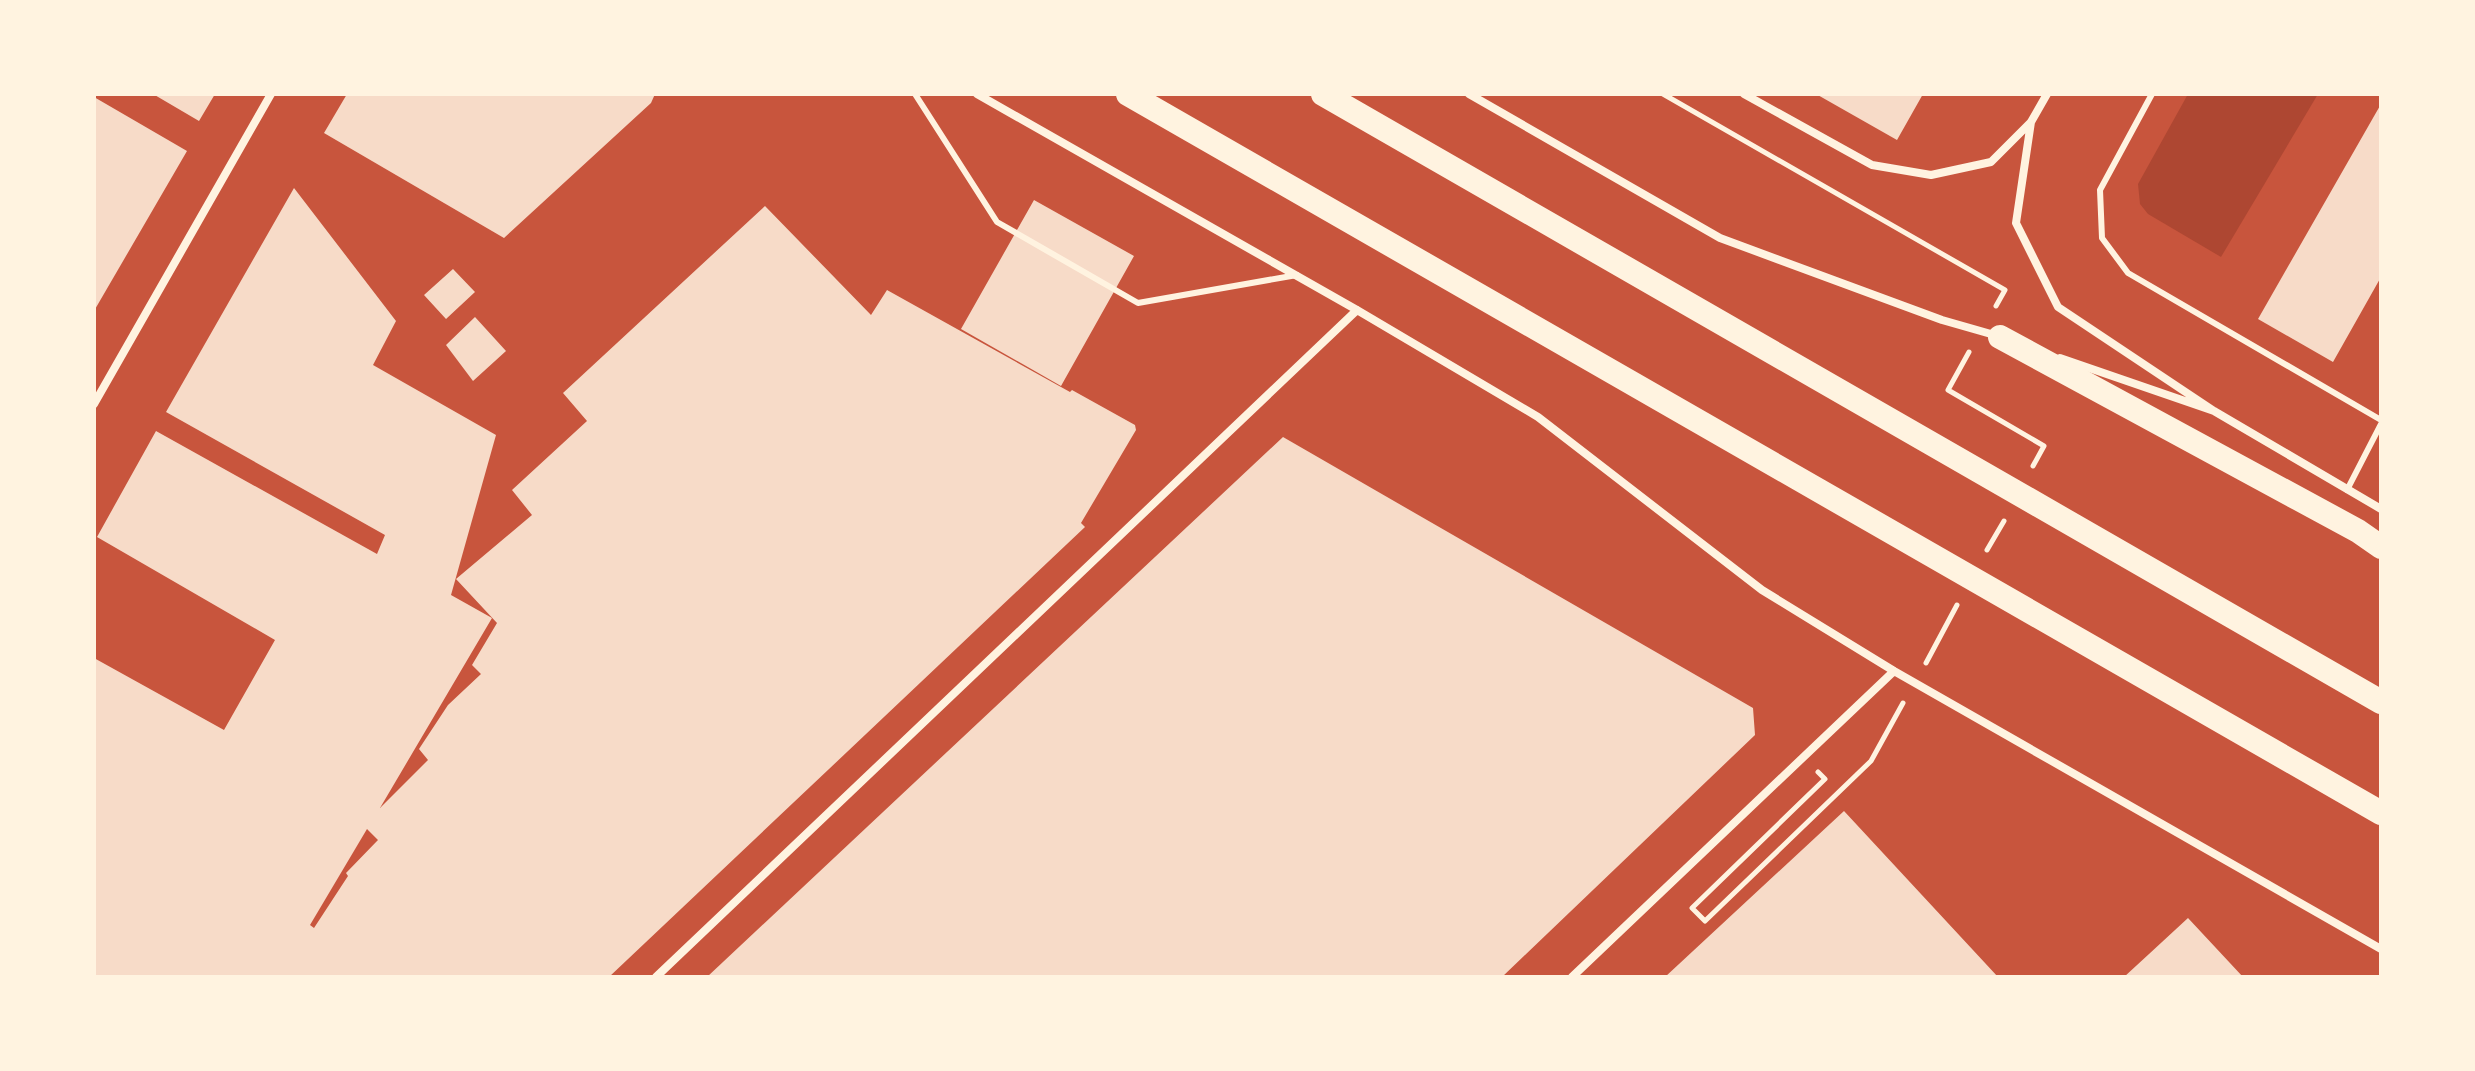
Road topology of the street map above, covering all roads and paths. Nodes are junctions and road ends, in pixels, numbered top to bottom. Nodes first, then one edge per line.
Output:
1 (271, 94) edge
2 (915, 94) edge
3 (977, 94) edge
4 (1128, 94) edge
5 (1323, 94) edge
6 (1469, 94) edge
7 (1744, 94) edge
8 (2047, 94) edge
9 (2152, 94) edge
10 (2031, 122) junction
11 (1297, 275) junction
12 (1357, 310) junction
13 (2000, 337) junction
14 (94, 404) edge
15 (2214, 411) junction
16 (2381, 422) edge
17 (2347, 490) junction
18 (2381, 509) edge
19 (2381, 547) edge
20 (1894, 671) junction
21 (2381, 702) edge
22 (2381, 813) edge
23 (2381, 949) edge
24 (656, 977) edge
25 (1572, 977) edge

1 - 14 street
2 - 11 lane
3 - 11 street
4 - 22 highway
5 - 21 highway
6 - 13 street
7 - 10 street
8 - 10 street
9 - 16 lane
10 - 15 street
11 - 12 street
12 - 20 street
12 - 24 street
13 - 15 street
13 - 19 highway
15 - 17 street
16 - 17 lane
17 - 18 street
20 - 23 street
20 - 25 street

